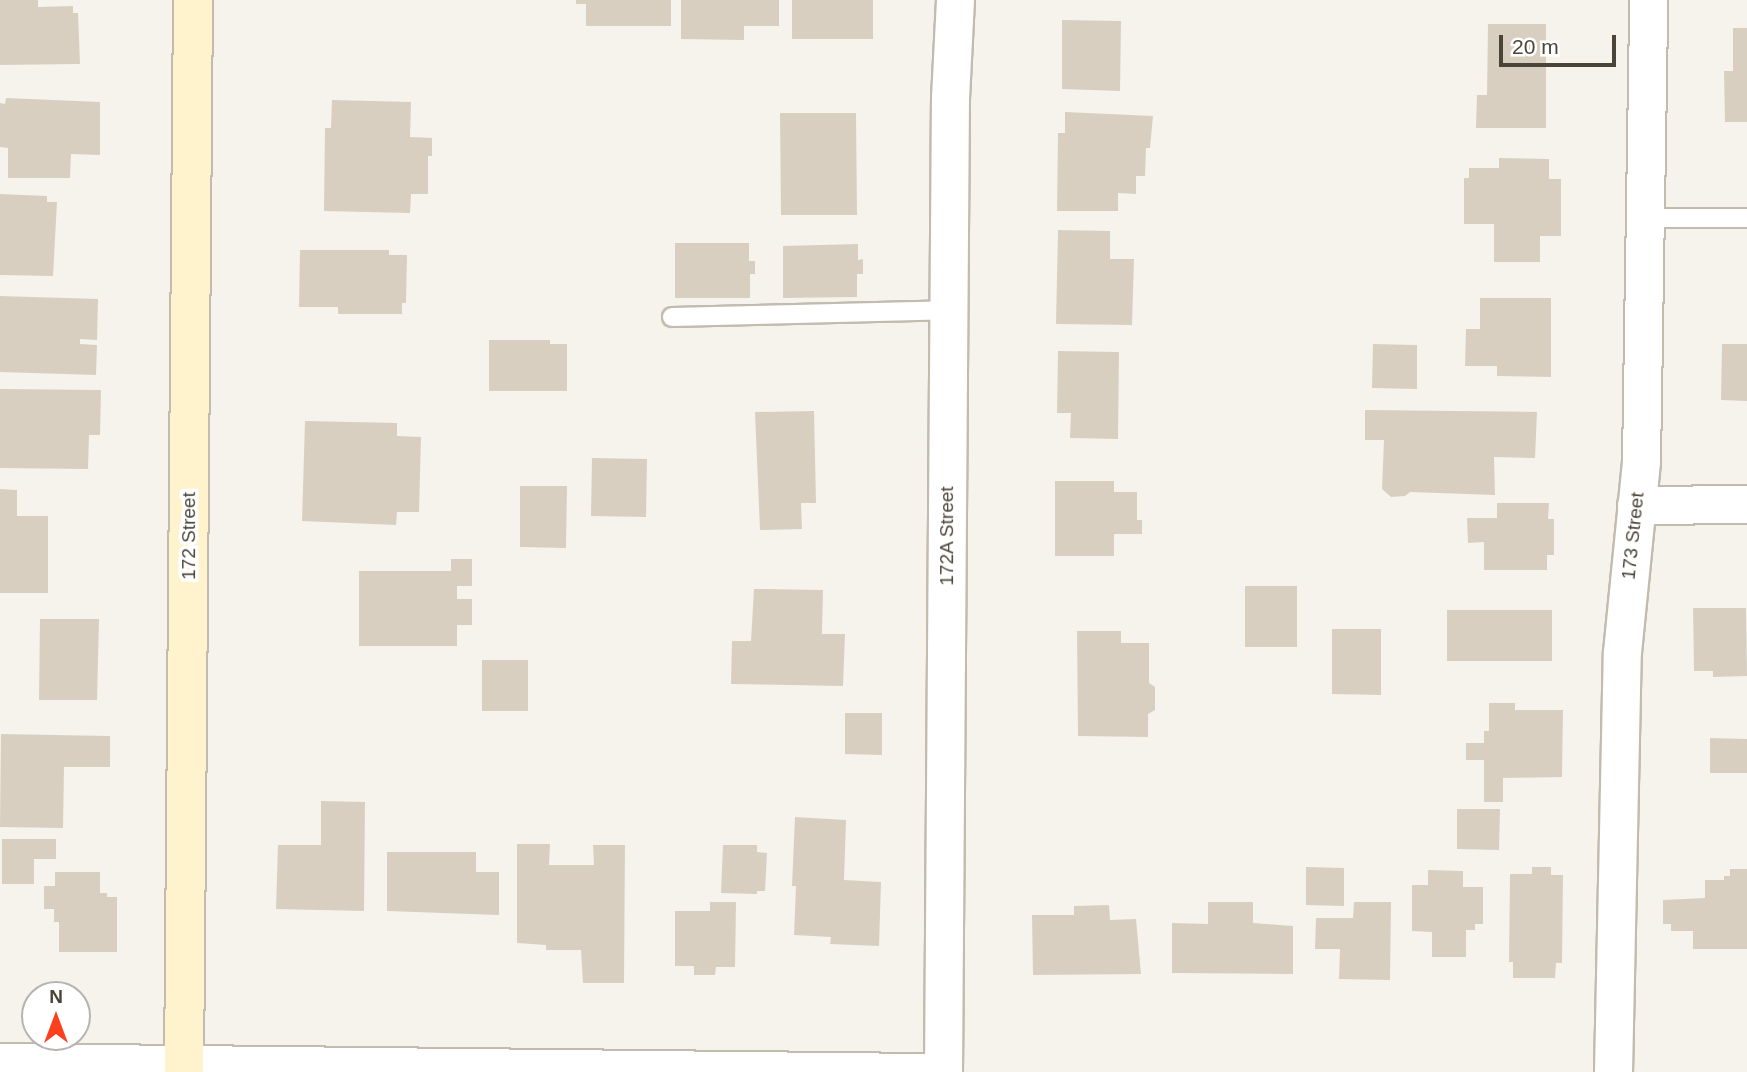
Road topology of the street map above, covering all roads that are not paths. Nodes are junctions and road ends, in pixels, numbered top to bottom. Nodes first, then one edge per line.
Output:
1 (193, 0) edge
2 (955, 0) edge
3 (1648, 0) edge
4 (1647, 218) junction
5 (1747, 218) edge
6 (949, 310) junction
7 (672, 317) dead end
8 (1747, 504) edge
9 (1636, 505) junction
10 (0, 1062) edge
11 (184, 1068) edge
12 (921, 1072) edge
13 (943, 1072) edge
14 (1613, 1072) edge

1 - 11 street, 172 Street
2 - 6 street, 172A Street
3 - 4 street, 173 Street
4 - 5 lane
4 - 9 street, 173 Street
6 - 7 lane
6 - 13 street, 172A Street
8 - 9 street
9 - 14 street, 173 Street
10 - 11 street
11 - 12 street

